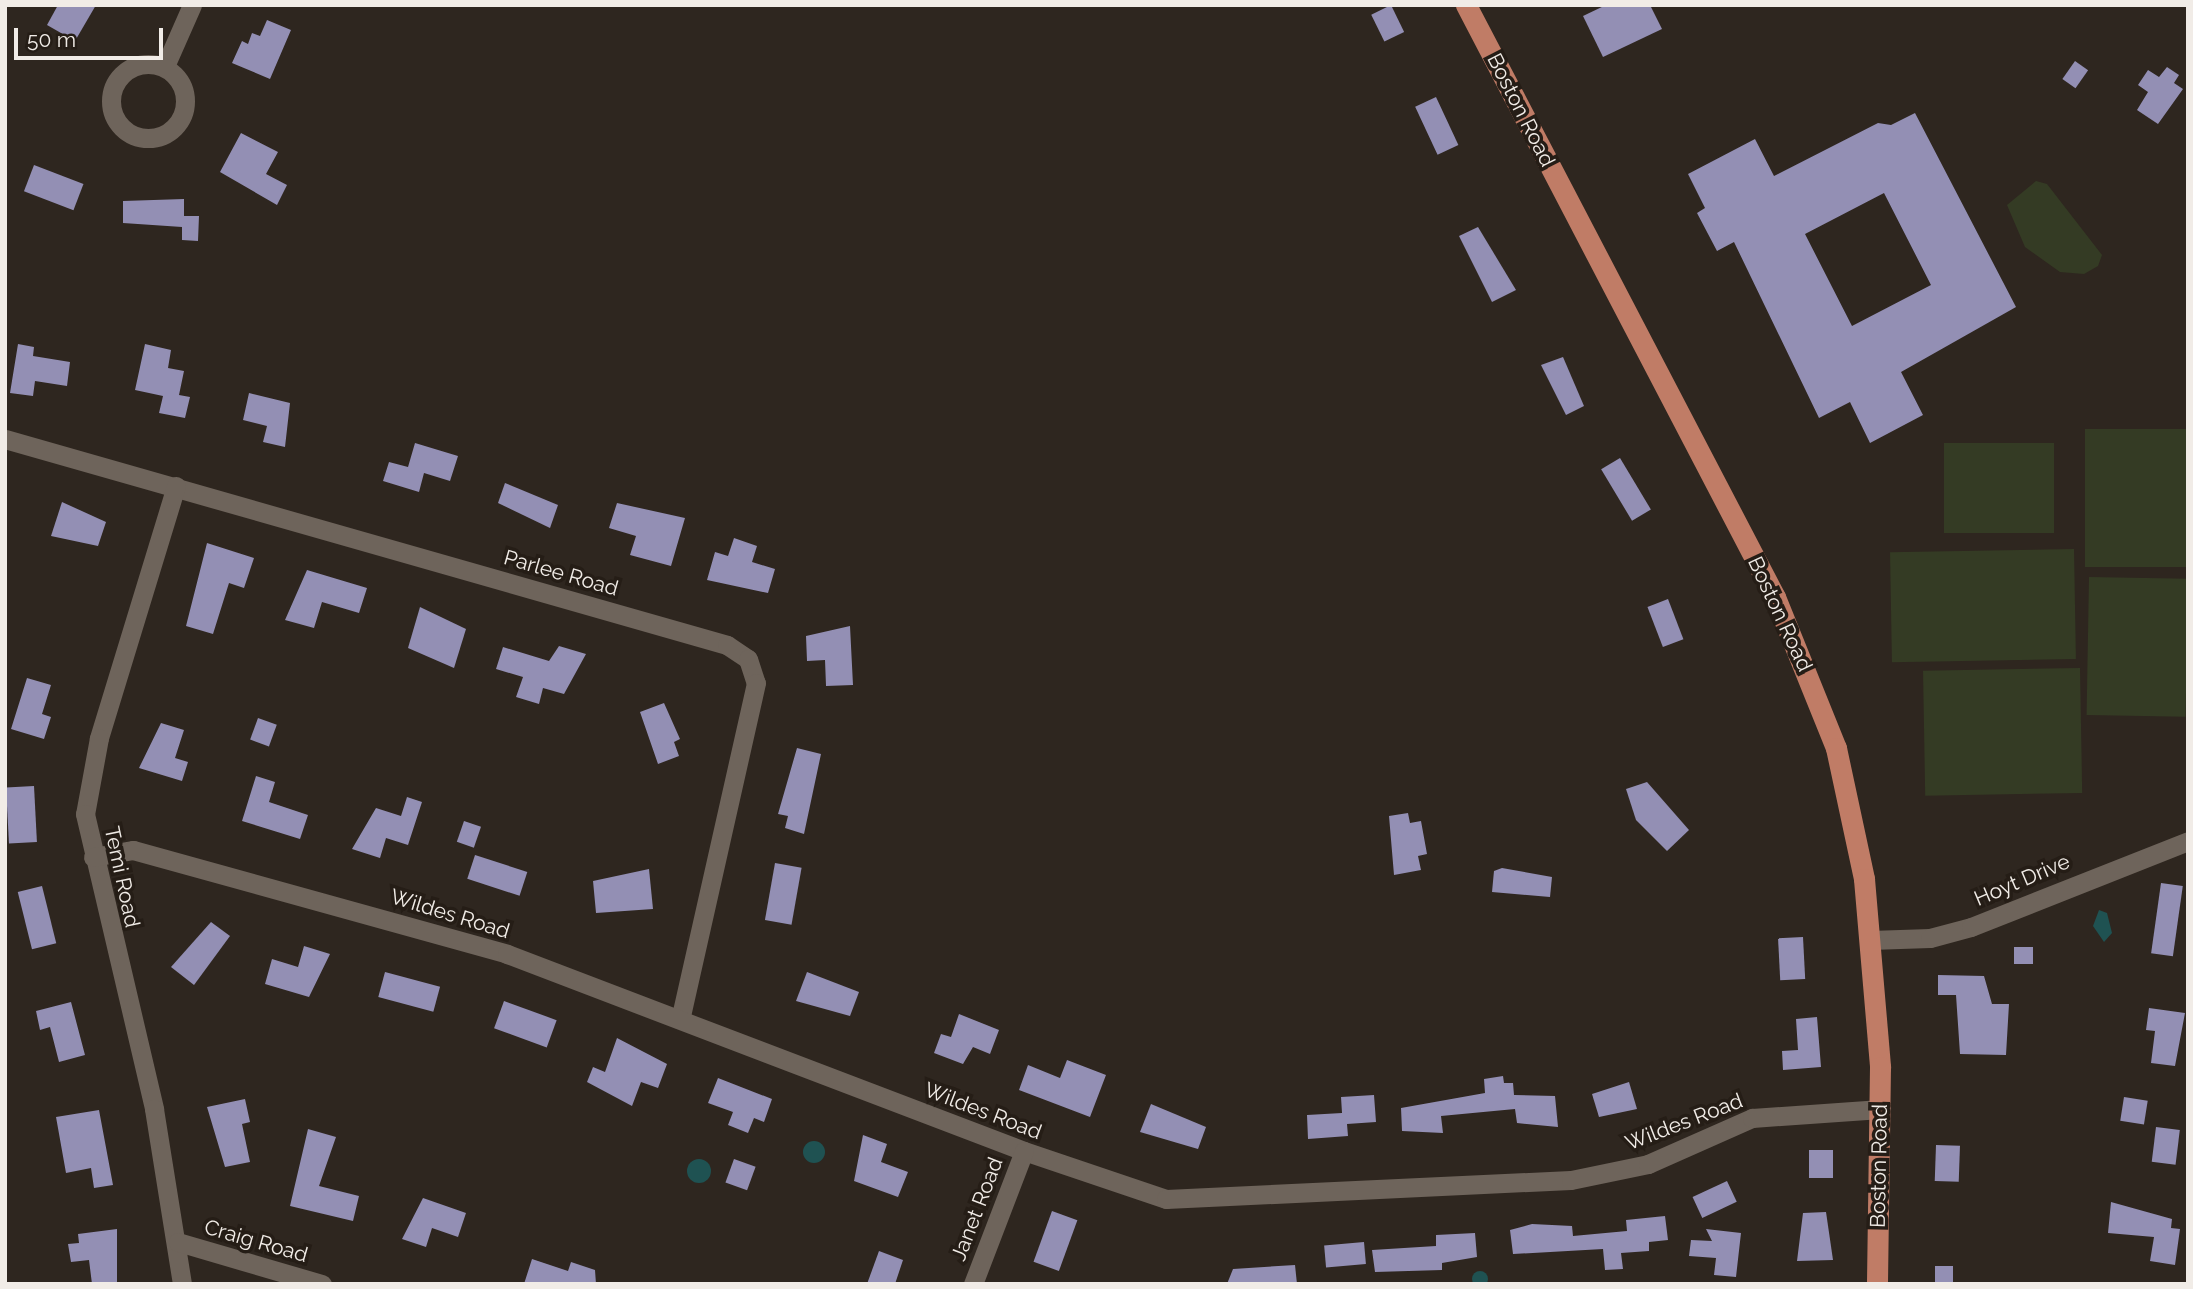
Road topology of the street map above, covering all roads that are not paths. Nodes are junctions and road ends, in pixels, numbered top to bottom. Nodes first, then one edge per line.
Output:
1 (192, 5) edge
2 (1466, 5) edge
3 (166, 64) dead end
4 (5, 439) edge
5 (176, 486) junction
6 (2188, 841) edge
7 (93, 857) junction
8 (1870, 940) junction
9 (681, 1017) junction
10 (1881, 1109) junction
11 (1024, 1152) junction
12 (178, 1242) junction
13 (182, 1284) edge
14 (322, 1284) edge
15 (973, 1284) edge
16 (1877, 1284) edge

1 - 3 street
2 - 8 main road, Boston Road
4 - 5 street, Parlee Road
5 - 7 street, Temi Road
5 - 9 street, Parlee Road
6 - 8 street, Hoyt Drive
7 - 9 street, Wildes Road
7 - 12 street, Temi Road
8 - 10 main road, Boston Road
9 - 11 street, Wildes Road
10 - 11 street, Wildes Road
10 - 16 main road, Boston Road
11 - 15 street, Janet Road
12 - 13 street, Temi Road
12 - 14 street, Craig Road

